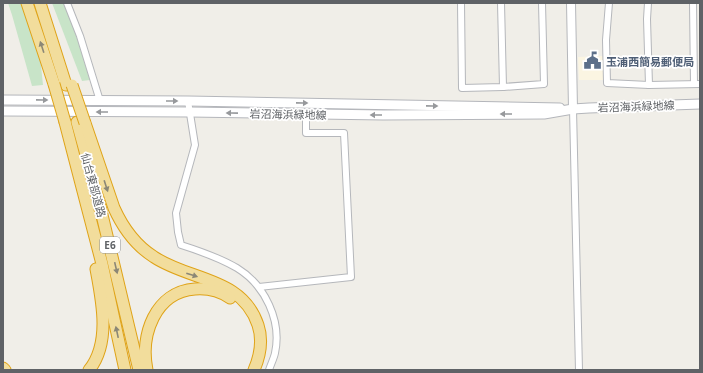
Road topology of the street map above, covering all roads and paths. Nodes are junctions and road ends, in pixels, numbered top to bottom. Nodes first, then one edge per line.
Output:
1 (27, 3) edge
2 (67, 3) edge
3 (461, 3) edge
4 (501, 3) edge
5 (542, 3) edge
6 (571, 3) edge
7 (609, 3) edge
8 (648, 3) edge
9 (693, 3) edge
10 (42, 8) edge
11 (697, 84) edge
12 (649, 85) junction
13 (503, 87) junction
14 (3, 100) edge
15 (100, 101) junction
16 (188, 101) junction
17 (700, 104) edge
18 (573, 109) junction
19 (3, 111) edge
20 (190, 112) junction
21 (306, 115) junction
22 (65, 122) junction
23 (81, 122) junction
24 (259, 287) junction
25 (3, 368) edge
26 (5, 370) edge
27 (89, 370) edge
28 (125, 370) edge
29 (139, 370) edge
30 (147, 370) edge
31 (246, 370) edge
32 (254, 370) edge
33 (269, 370) edge
34 (580, 370) edge

22 -> 1 highway, 仙台東部道路 / E6, bridge
2 - 15 street
3 - 13 street
4 - 13 street
5 - 13 street
6 - 18 street
7 - 12 street
8 - 12 street
9 - 11 street
10 - 23 highway, 仙台東部道路 / E6
11 - 12 street
14 -> 15 main road, 岩沼海浜緑地線
15 -> 16 main road, 岩沼海浜緑地線
16 -> 18 main road, 岩沼海浜緑地線
16 - 20 street
17 - 18 main road, 岩沼海浜緑地線
18 -> 21 main road, 岩沼海浜緑地線
18 - 34 street
20 -> 19 main road, 岩沼海浜緑地線
21 -> 20 main road, 岩沼海浜緑地線
20 - 24 street
21 - 24 street
22 - 27 highway
28 -> 22 highway, 仙台東部道路 / E6
23 -> 29 highway, 仙台東部道路 / E6
23 -> 32 highway
24 - 33 street
25 - 26 highway
30 - 31 highway

